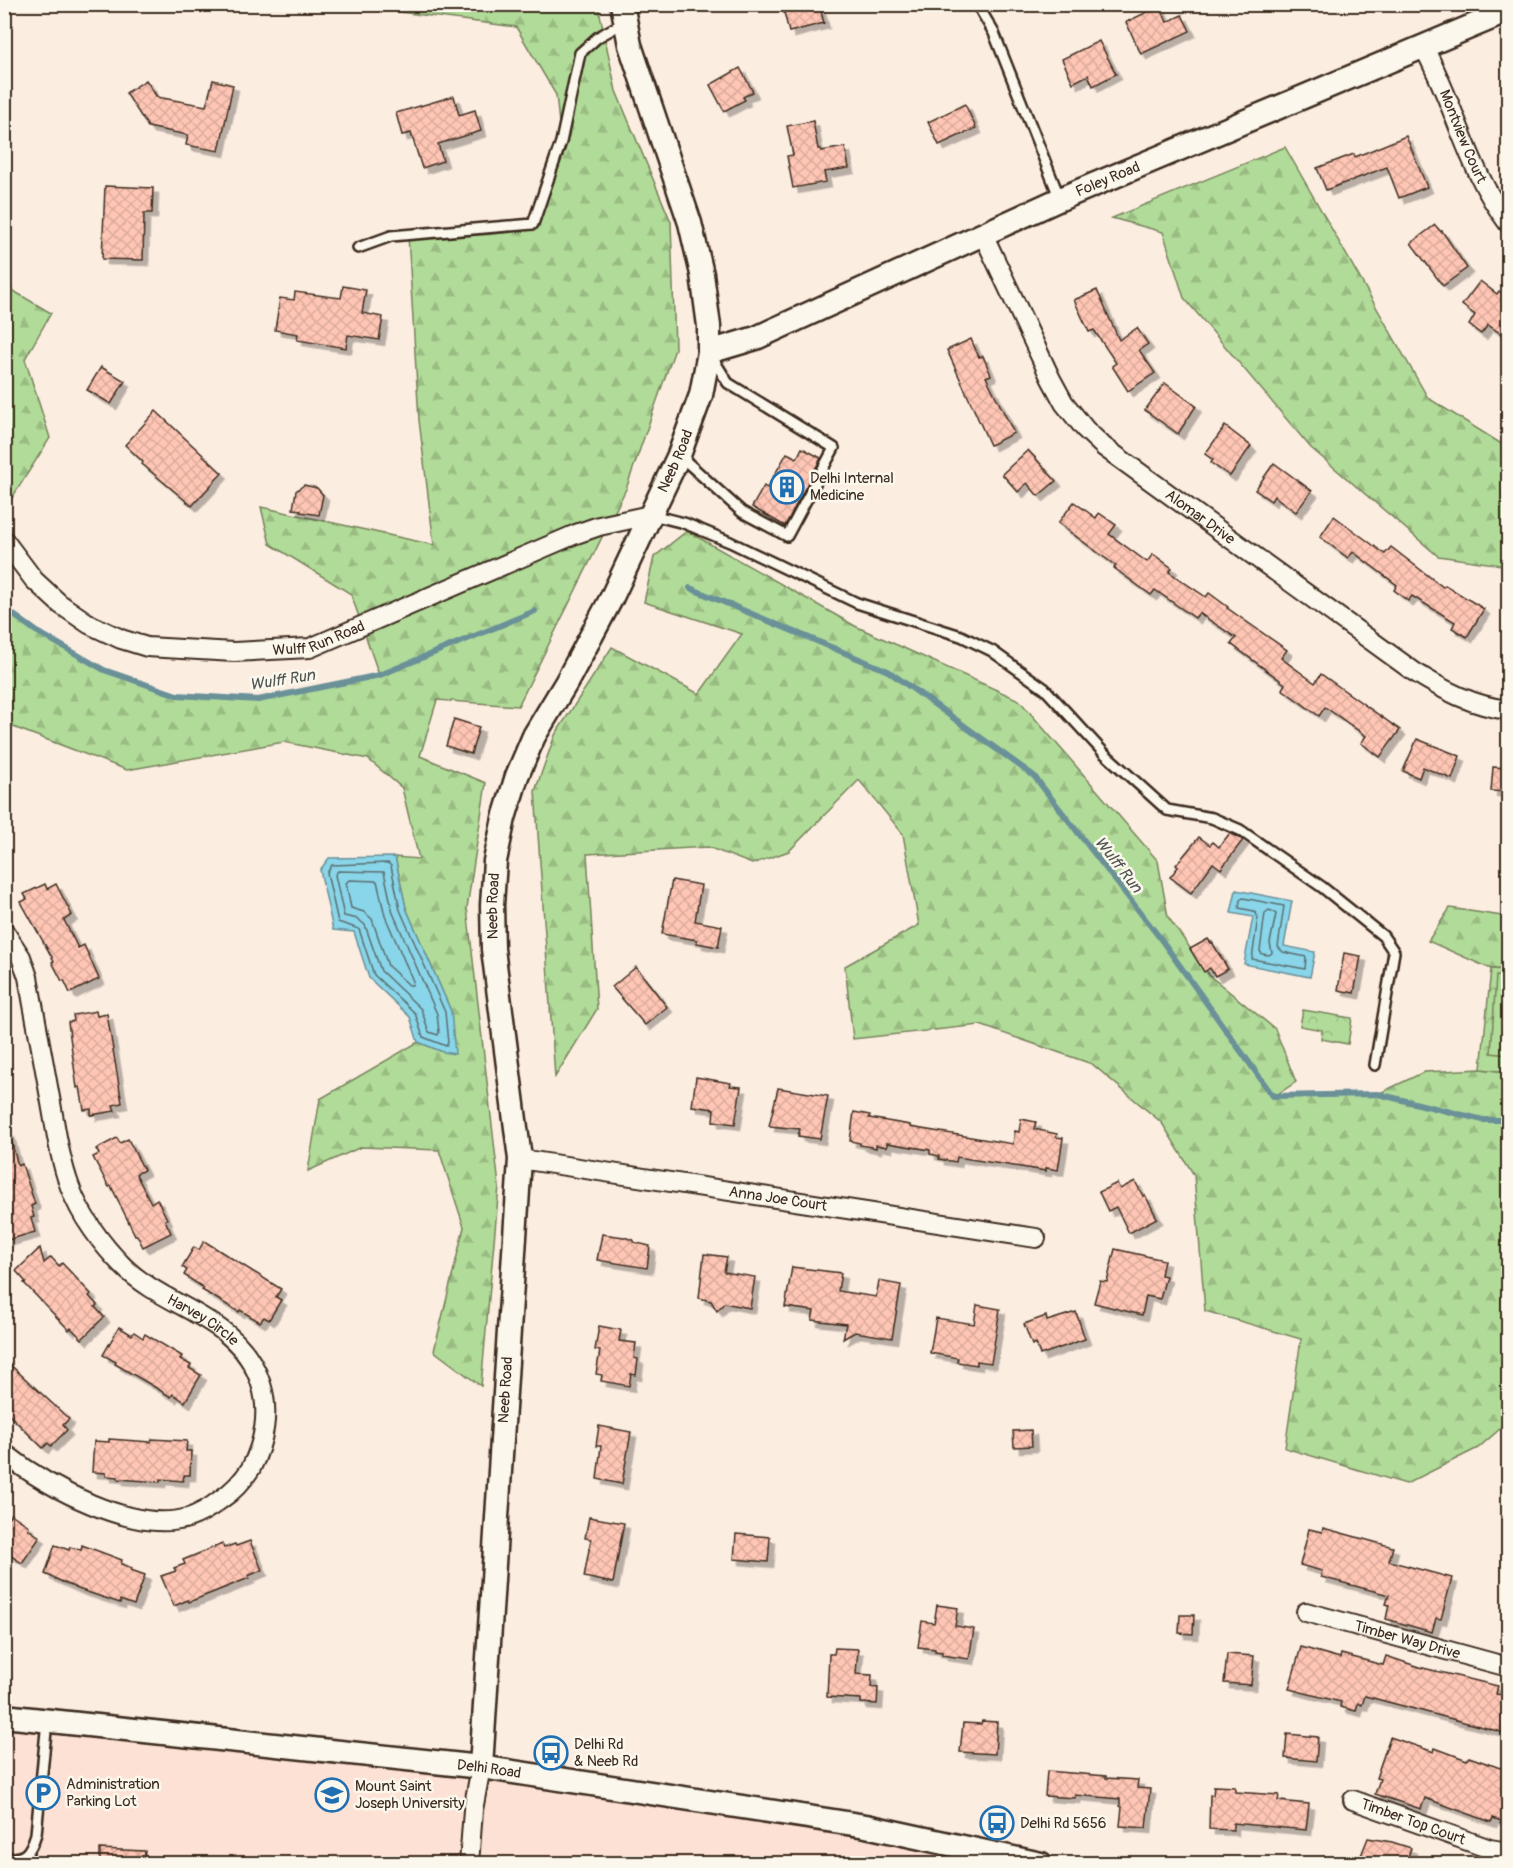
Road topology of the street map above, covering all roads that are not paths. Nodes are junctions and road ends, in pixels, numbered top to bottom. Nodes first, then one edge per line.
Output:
1 (977, 4) edge
2 (1509, 11) edge
3 (623, 13) edge
4 (1423, 46) junction
5 (1059, 199) junction
6 (1509, 223) edge
7 (983, 234) junction
8 (358, 248) dead end
9 (709, 352) junction
10 (679, 455) junction
11 (650, 514) junction
12 (4, 540) edge
13 (1509, 710) edge
14 (4, 931) edge
15 (1375, 1065) dead end
16 (520, 1159) junction
17 (1036, 1238) dead end
18 (4, 1453) edge
19 (1306, 1612) dead end
20 (1509, 1667) edge
21 (4, 1716) edge
22 (47, 1720) junction
23 (482, 1767) junction
24 (1353, 1800) dead end
25 (1509, 1852) edge
26 (4, 1858) edge
27 (1008, 1860) edge
28 (468, 1863) edge
29 (1041, 1863) edge

1 - 5 lane
2 - 4 street, Foley Road
3 - 8 lane
3 - 9 street, Neeb Road
4 - 5 street, Foley Road
4 - 6 street, Montview Court
5 - 7 street, Foley Road
7 - 9 street, Foley Road
7 - 13 street, Alomar Drive
9 - 10 street, Neeb Road
9 - 10 lane
10 - 11 street, Neeb Road
11 - 12 street, Wulff Run Road
11 - 15 lane
11 - 16 street, Neeb Road
14 - 18 street, Harvey Circle
16 - 17 street, Anna Joe Court
16 - 23 street, Neeb Road
19 - 20 street, Timber Way Drive
21 - 22 street, Delhi Road
22 - 23 street, Delhi Road
22 - 26 lane
23 - 27 street, Delhi Road
23 - 28 street, Neeb Road
24 - 25 street, Timber Top Court
27 - 29 street, Delhi Road

